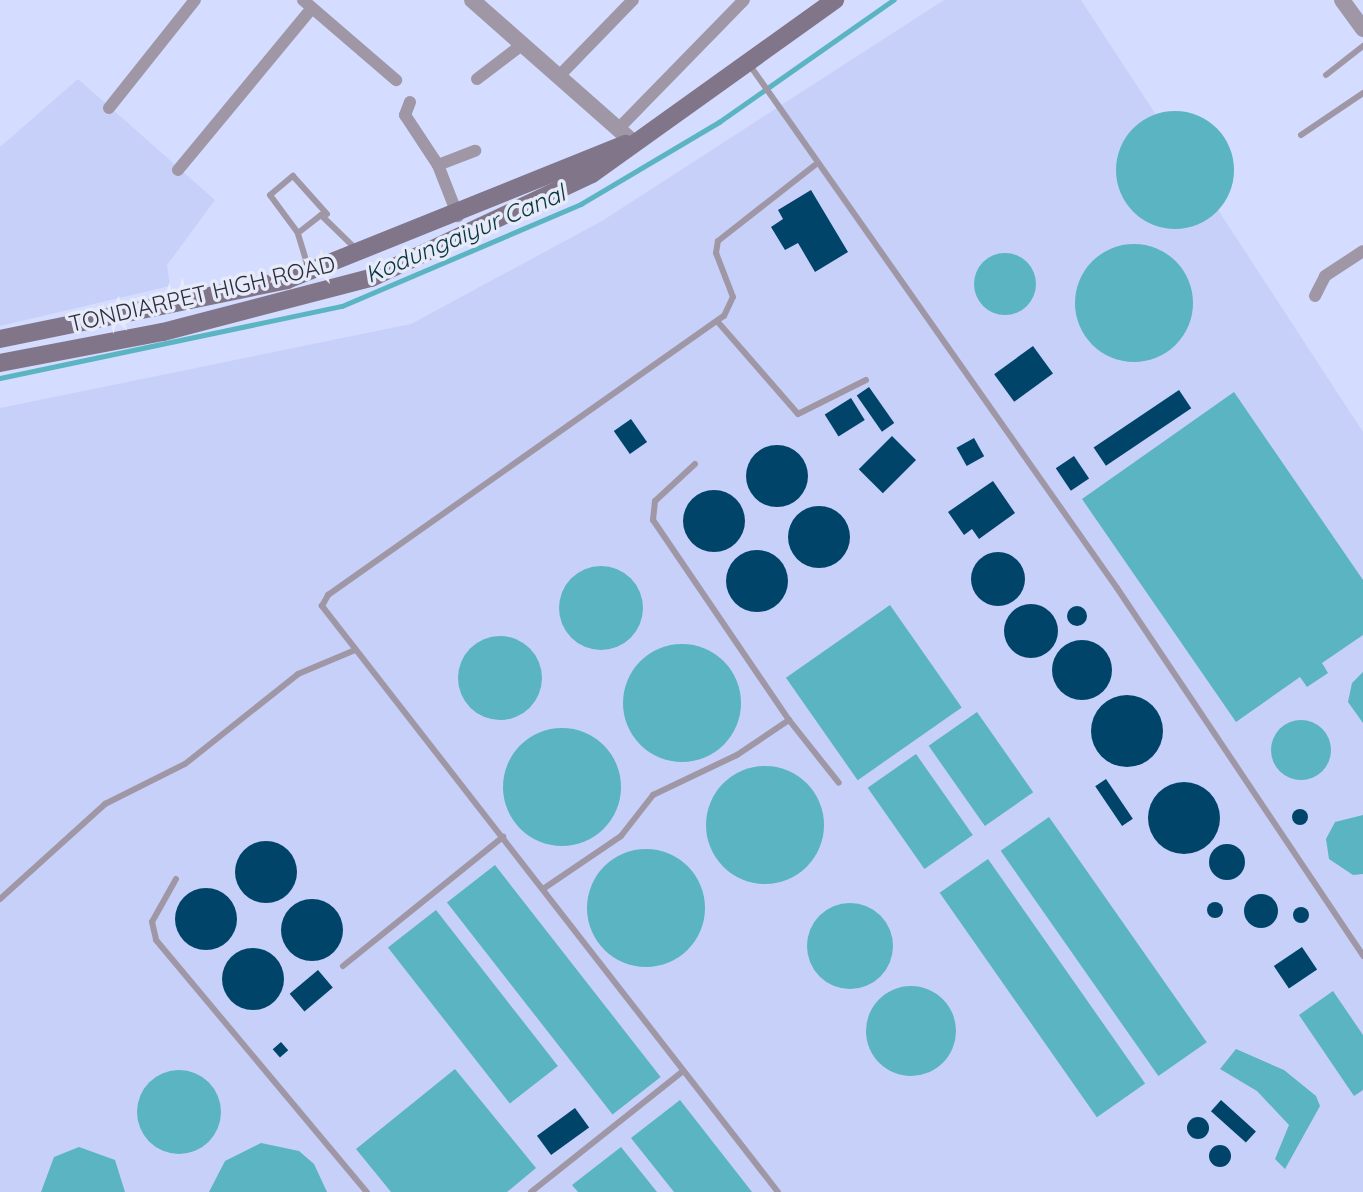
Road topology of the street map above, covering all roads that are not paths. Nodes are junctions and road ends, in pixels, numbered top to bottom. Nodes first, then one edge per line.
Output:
1 (195, 0) edge
2 (472, 0) edge
3 (633, 0) edge
4 (744, 0) edge
5 (835, 0) edge
6 (1342, 0) edge
7 (307, 4) edge
8 (1363, 29) edge
9 (523, 44) junction
10 (1363, 46) edge
11 (747, 61) junction
12 (561, 74) junction
13 (1326, 75) dead end
14 (477, 79) dead end
15 (396, 80) dead end
16 (1363, 93) edge
17 (410, 102) dead end
18 (109, 108) dead end
19 (621, 126) junction
20 (1301, 135) dead end
21 (633, 142) junction
22 (475, 151) dead end
23 (438, 165) junction
24 (815, 165) junction
25 (178, 170) dead end
26 (327, 214) junction
27 (458, 216) junction
28 (298, 233) junction
29 (1363, 251) edge
30 (360, 255) junction
31 (310, 272) junction
32 (1315, 296) dead end
33 (717, 321) junction
34 (0, 339) edge
35 (0, 363) edge
36 (866, 380) dead end
37 (695, 464) dead end
38 (353, 651) junction
39 (789, 720) junction
40 (839, 783) dead end
41 (503, 837) junction
42 (176, 879) dead end
43 (543, 889) junction
44 (0, 899) edge
45 (1363, 956) edge
46 (343, 966) dead end
47 (681, 1072) junction
48 (367, 1192) edge
49 (531, 1192) edge
50 (778, 1192) edge

1 - 18 street
2 - 9 street
3 - 12 street
4 - 19 street
5 - 11 main road, TONDIARPET HIGH ROAD
6 - 8 street
7 - 15 street
7 - 25 street
9 - 12 street
9 - 14 street
10 - 13 lane
11 - 21 main road, TONDIARPET HIGH ROAD
11 - 24 lane
12 - 19 street
16 - 20 lane
17 - 23 street
19 - 21 street
21 - 27 main road, TONDIARPET HIGH ROAD
21 - 35 main road, TONDIARPET HIGH ROAD
22 - 23 street
23 - 27 street
24 - 33 lane
24 - 45 lane
26 - 28 lane
26 - 28 lane
26 - 30 lane
27 - 30 main road, TONDIARPET HIGH ROAD
28 - 31 lane
29 - 32 street
30 - 31 main road, TONDIARPET HIGH ROAD
31 - 34 main road, TONDIARPET HIGH ROAD
33 - 36 lane
33 - 38 lane
37 - 39 lane
38 - 41 lane
38 - 44 lane
39 - 40 lane
39 - 43 lane
41 - 43 lane
41 - 46 lane
42 - 48 lane
43 - 47 lane
47 - 49 lane
47 - 50 lane

